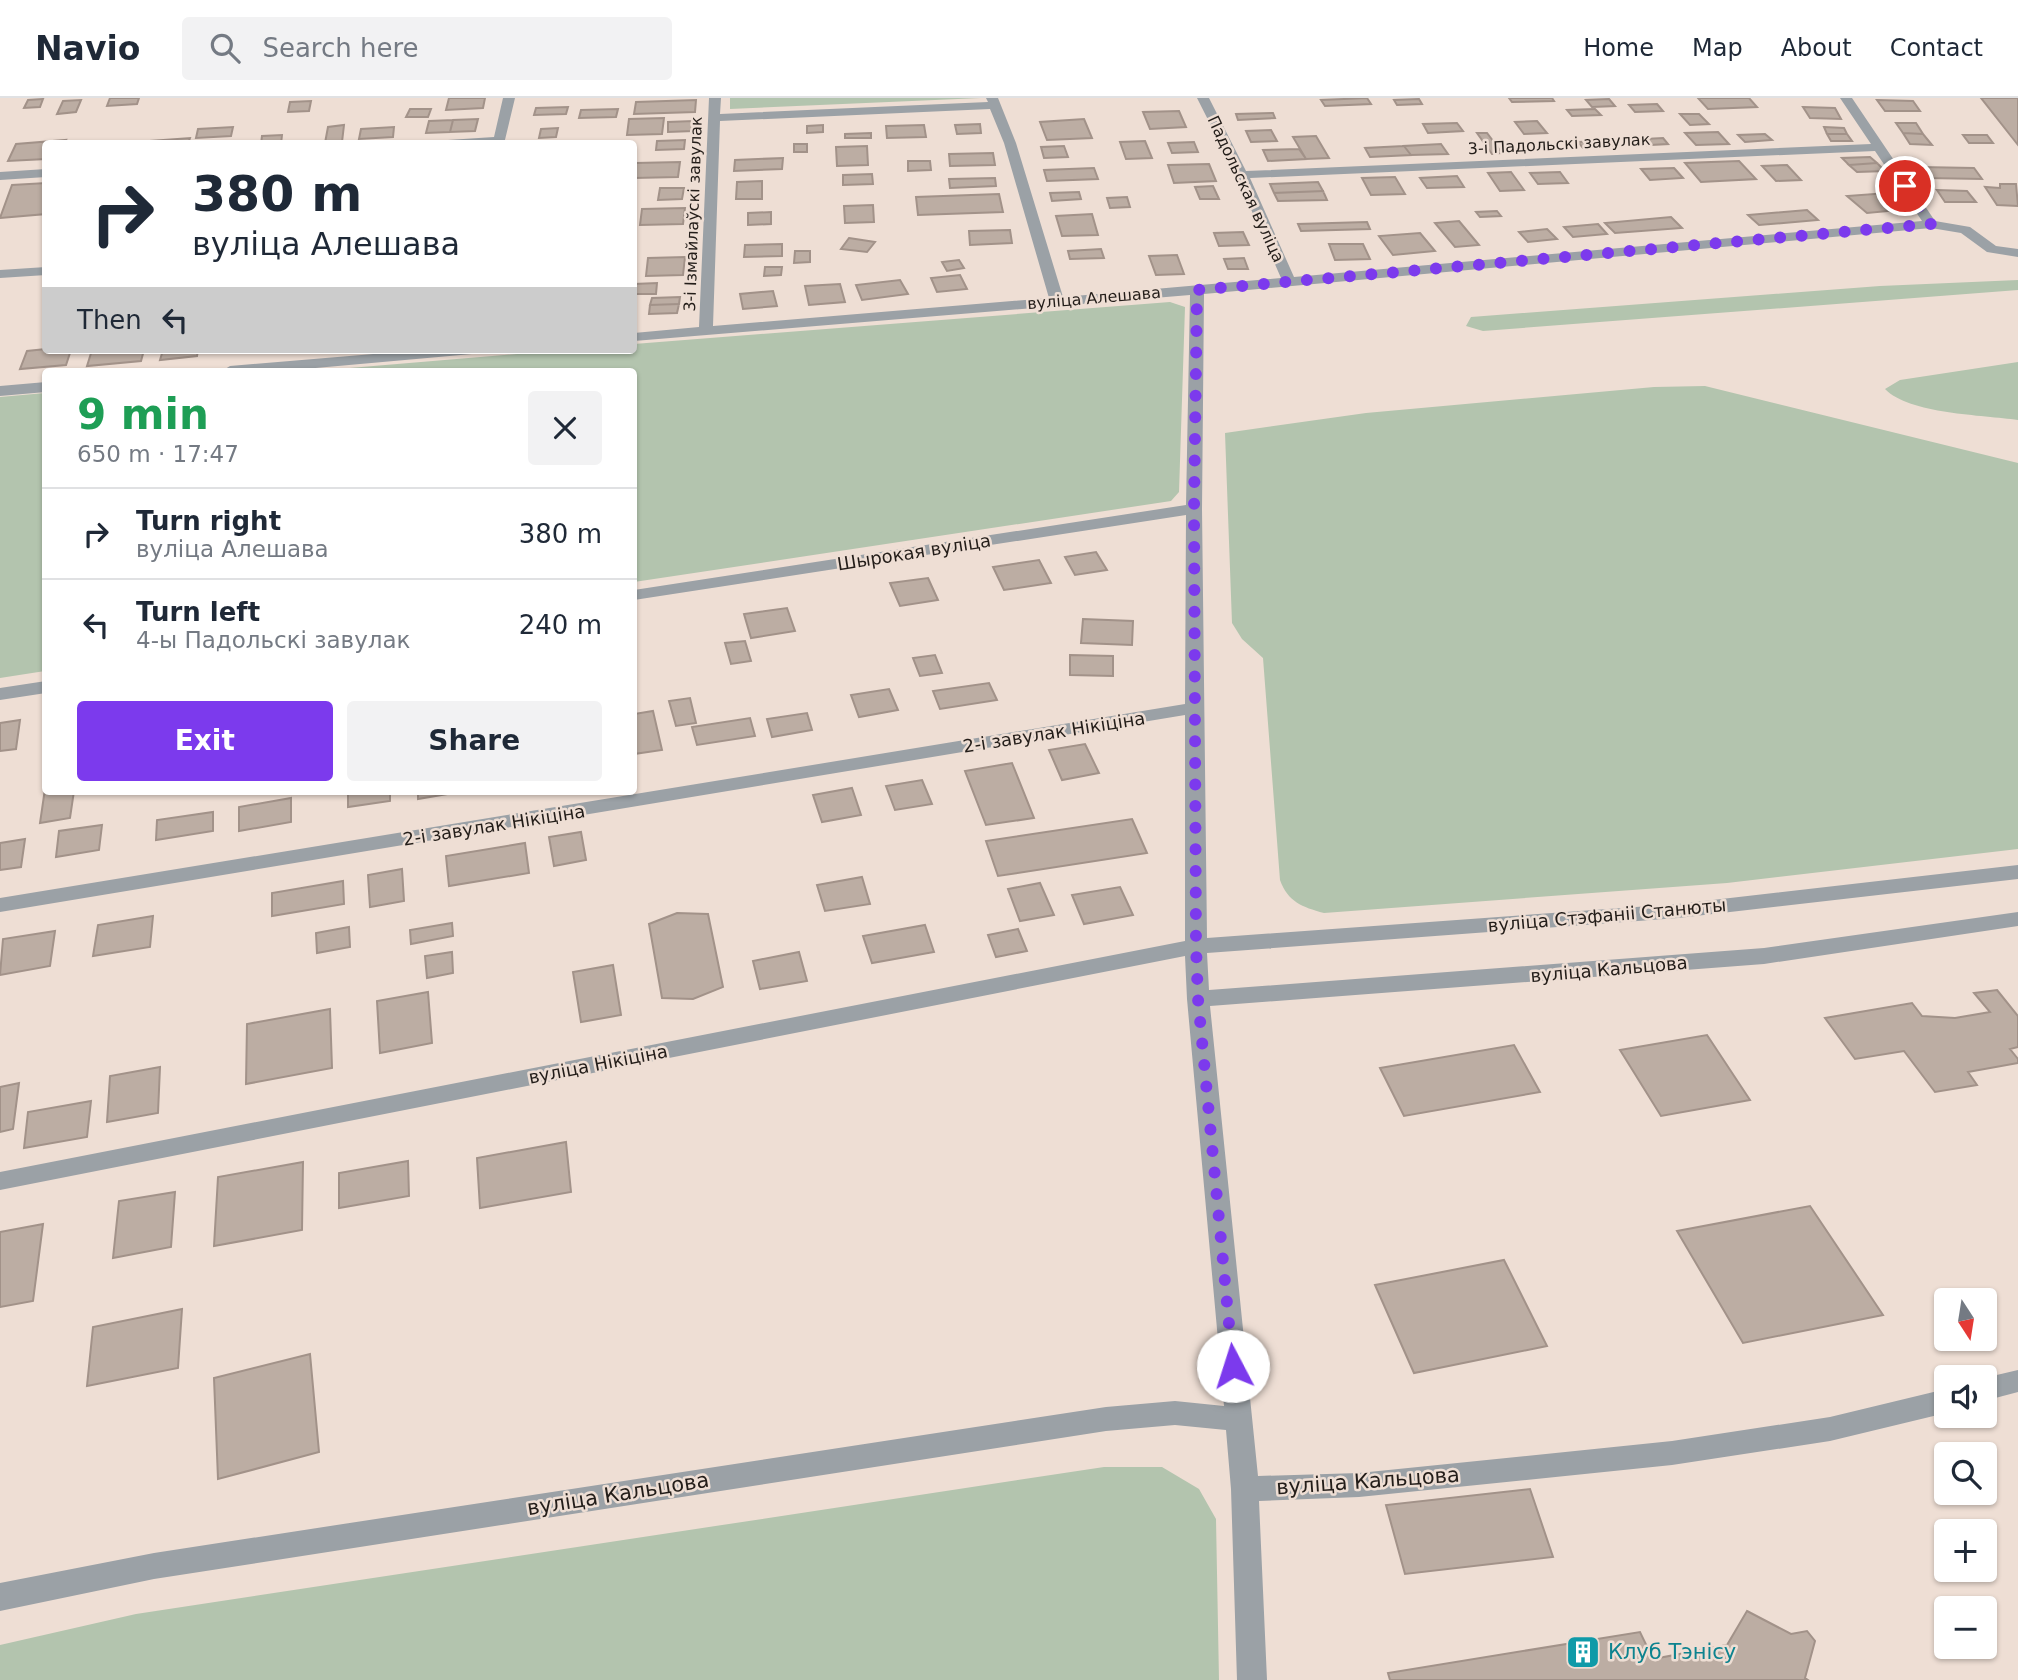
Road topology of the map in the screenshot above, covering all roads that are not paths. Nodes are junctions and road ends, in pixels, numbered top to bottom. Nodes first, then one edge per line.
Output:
1 (509, 98) edge
2 (715, 98) edge
3 (1203, 98) edge
4 (1846, 98) edge
5 (994, 102) edge
6 (714, 118) junction
7 (498, 140) edge
8 (1878, 147) junction
9 (42, 173) edge
10 (0, 176) edge
11 (1242, 176) junction
12 (1931, 224) junction
13 (2018, 253) edge
14 (42, 271) edge
15 (0, 274) edge
16 (1289, 281) junction
17 (1197, 290) junction
18 (1057, 301) junction
19 (706, 331) junction
20 (637, 337) edge
21 (408, 354) edge
22 (260, 368) edge
23 (42, 387) edge
24 (0, 391) edge
25 (1194, 509) junction
26 (637, 595) edge
27 (42, 688) edge
28 (0, 694) edge
29 (1195, 708) junction
30 (2018, 872) edge
31 (0, 905) edge
32 (2018, 919) edge
33 (1196, 946) junction
34 (1198, 999) junction
35 (0, 1181) edge
36 (2018, 1381) edge
37 (1997, 1387) edge
38 (1934, 1404) edge
39 (1238, 1419) junction
40 (1245, 1489) junction
41 (0, 1597) edge
42 (1252, 1680) edge

1 - 7 street
2 - 6 street, 3-і Ізмайлаўскі завулак
3 - 11 street, Падольская вуліца
4 - 8 street
5 - 6 street
5 - 18 street
6 - 19 street, 3-і Ізмайлаўскі завулак
8 - 11 street, 3-і Падольскі завулак
8 - 12 street
9 - 10 street
11 - 16 street, Падольская вуліца
12 - 13 street, вуліца Алешава
12 - 16 street, вуліца Алешава
14 - 15 street
16 - 17 street, вуліца Алешава
17 - 18 street, вуліца Алешава
17 - 25 street
18 - 19 street, вуліца Алешава
19 - 20 street, вуліца Алешава
21 - 22 street
23 - 24 street
25 - 26 street, Шырокая вуліца
25 - 29 street
27 - 28 street
29 - 31 street, 2-і завулак Нікіціна
29 - 33 street
30 - 33 street, вуліца Стэфаніі Станюты
32 - 34 street, вуліца Кальцова
33 - 34 street
33 - 35 street, вуліца Нікіціна
34 - 39 street
36 - 37 street
38 - 40 street, вуліца Кальцова
39 - 40 street
39 - 41 street, вуліца Кальцова
40 - 42 street

